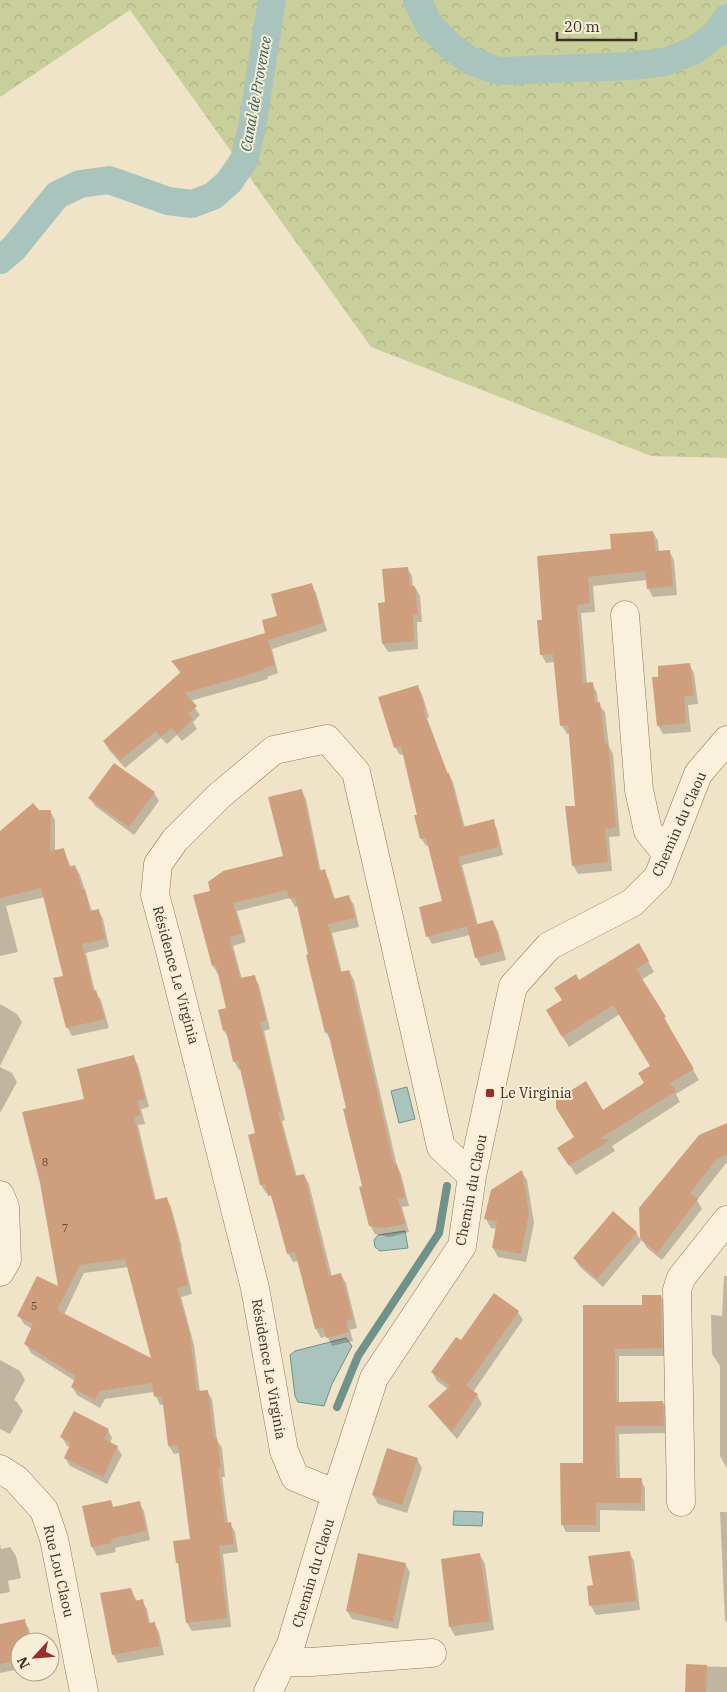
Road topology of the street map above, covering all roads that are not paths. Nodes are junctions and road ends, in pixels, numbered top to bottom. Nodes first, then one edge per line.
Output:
1 (625, 615) dead end
2 (727, 740) edge
3 (667, 854) junction
4 (472, 1176) junction
5 (0, 1195) edge
6 (727, 1220) edge
7 (0, 1272) edge
8 (0, 1469) edge
9 (336, 1494) junction
10 (681, 1502) dead end
11 (432, 1653) dead end
12 (283, 1662) junction
13 (84, 1692) edge
14 (268, 1692) edge

1 - 3 street
2 - 3 street, Chemin du Claou
3 - 4 street, Chemin du Claou
4 - 9 street, Chemin du Claou
4 - 9 street, Résidence Le Virginia
5 - 7 street
6 - 10 street
8 - 13 street, Rue Lou Claou
9 - 12 street, Chemin du Claou
11 - 12 street
12 - 14 street, Chemin du Claou

